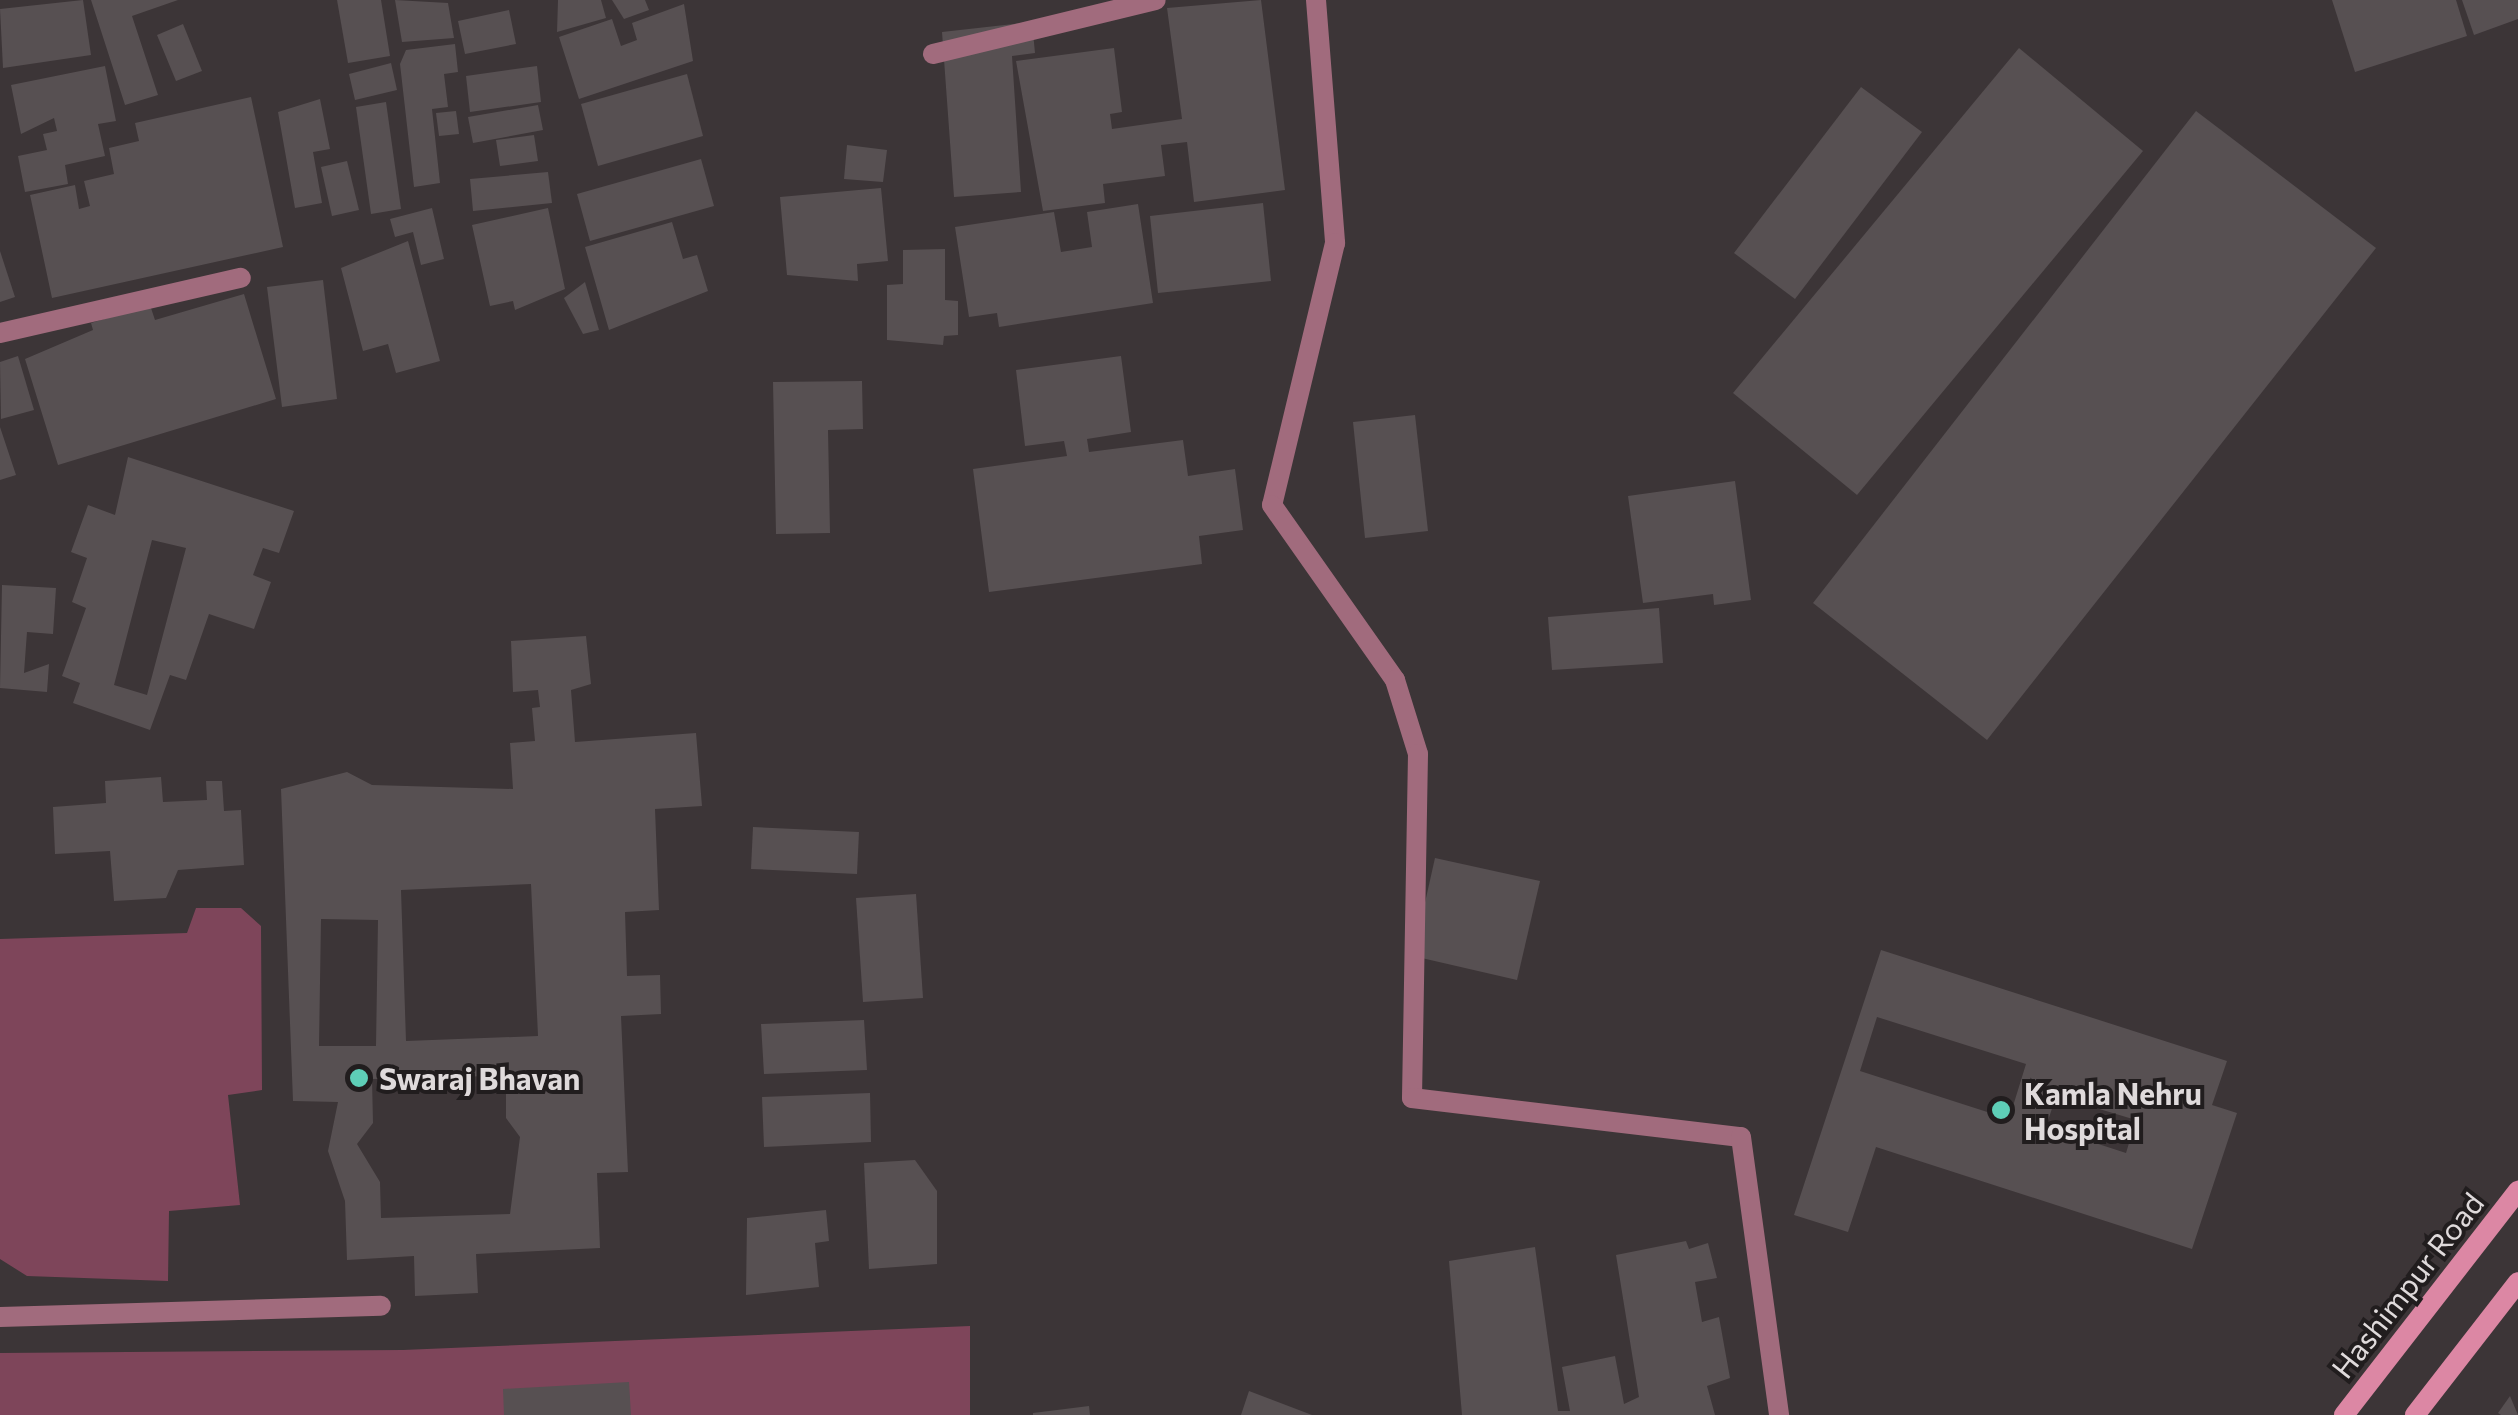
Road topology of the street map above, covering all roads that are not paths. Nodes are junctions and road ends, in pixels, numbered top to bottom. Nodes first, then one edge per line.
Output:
1 (1156, 0) edge
2 (1316, 0) edge
3 (934, 54) dead end
4 (241, 278) dead end
5 (0, 334) edge
6 (2518, 1191) edge
7 (2518, 1282) edge
8 (381, 1306) dead end
9 (0, 1318) edge
10 (1779, 1415) edge
11 (2344, 1415) edge
12 (2415, 1415) edge

1 - 3 street
2 - 10 street
4 - 5 street
6 - 11 main road, Hashimpur Road
7 - 12 main road
8 - 9 street

